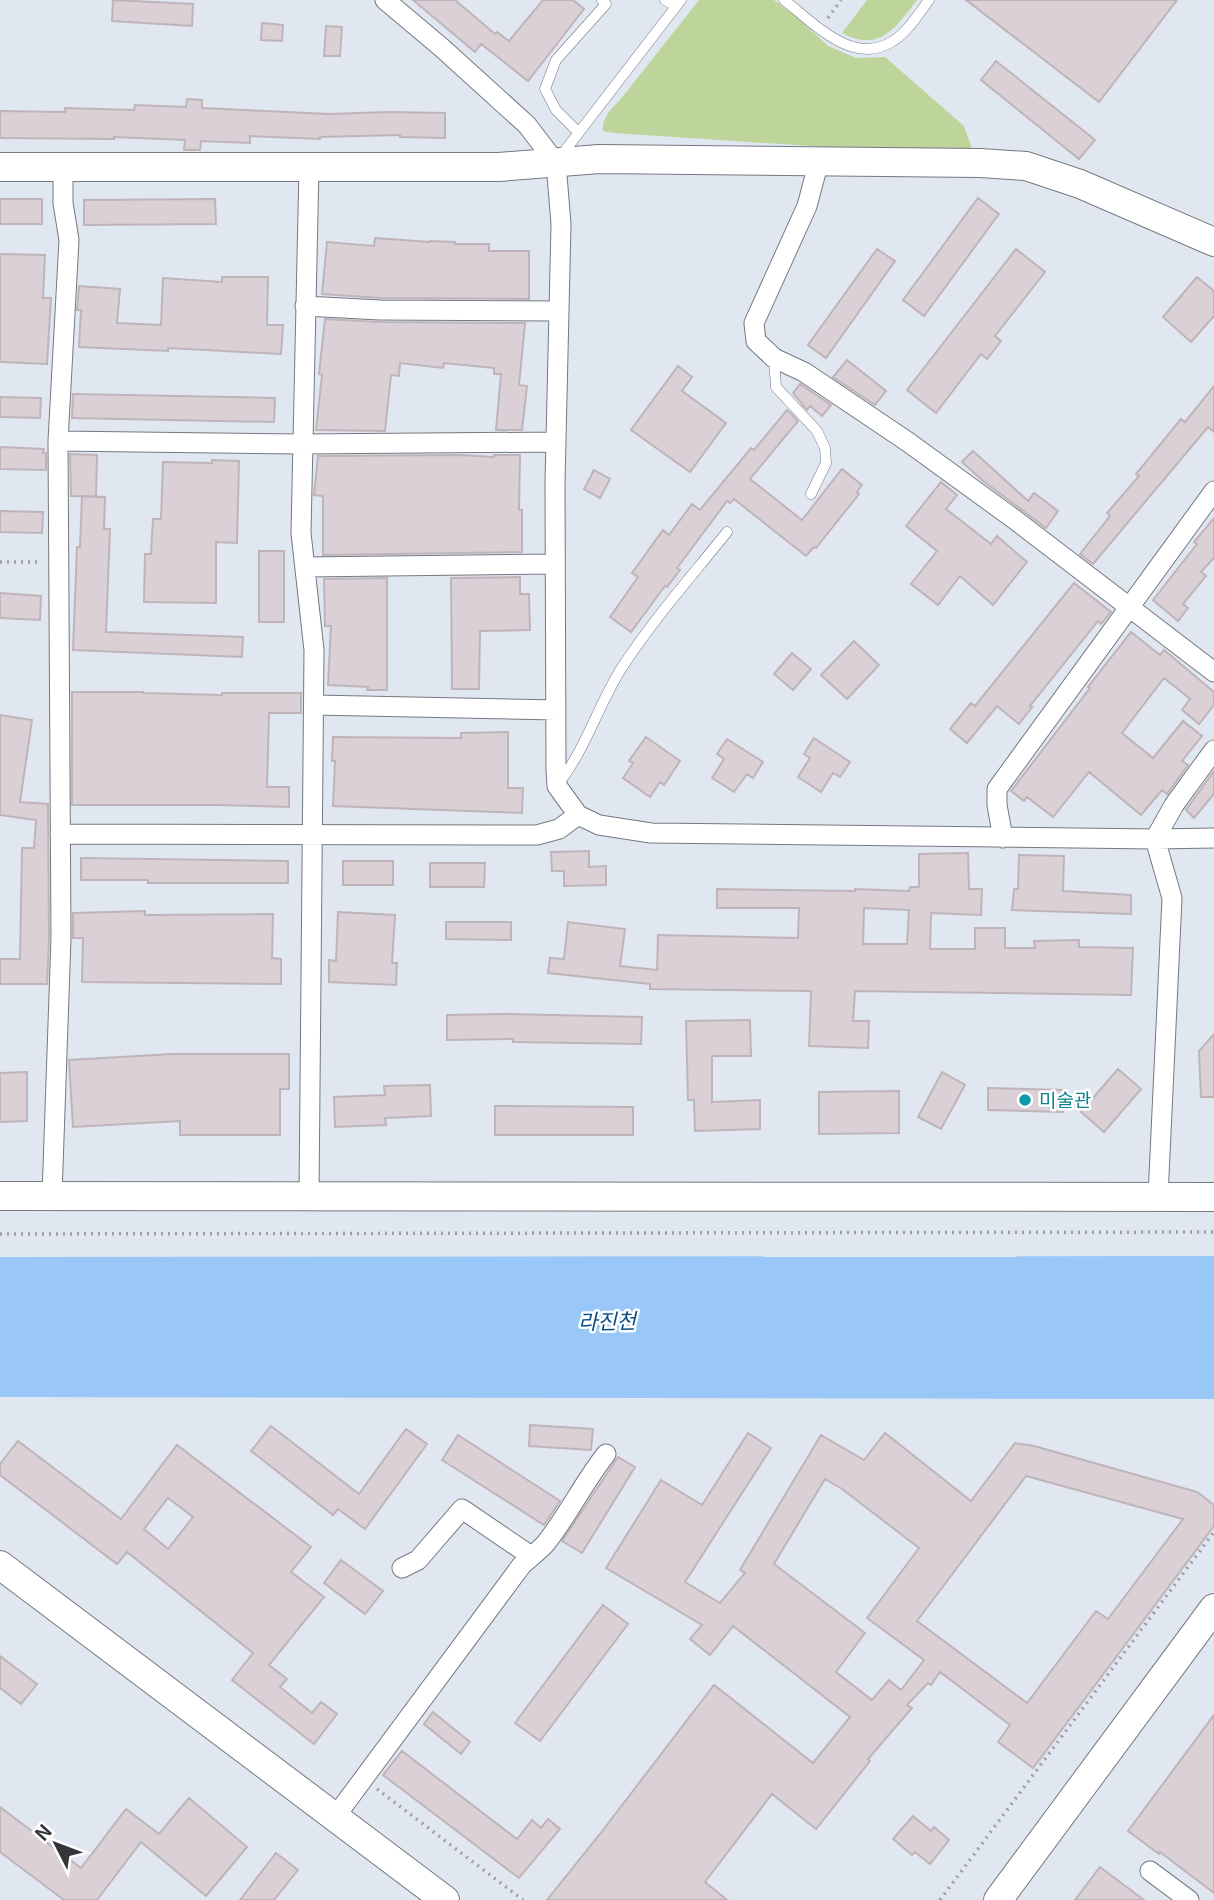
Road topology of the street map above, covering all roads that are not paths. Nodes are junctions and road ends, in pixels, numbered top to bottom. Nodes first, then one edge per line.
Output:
1 (385, 0) edge
2 (602, 0) edge
3 (665, 0) edge
4 (784, 0) edge
5 (929, 0) edge
6 (678, 3) edge
7 (579, 132) junction
8 (819, 161) junction
9 (556, 163) junction
10 (0, 167) edge
11 (63, 167) junction
12 (309, 167) junction
13 (1214, 242) edge
14 (305, 306) junction
15 (559, 311) junction
16 (774, 358) junction
17 (58, 441) junction
18 (556, 442) junction
19 (302, 444) junction
20 (1214, 491) edge
21 (811, 494) dead end
22 (727, 532) dead end
23 (555, 564) junction
24 (305, 567) junction
25 (1130, 608) junction
26 (1214, 672) edge
27 (314, 705) junction
28 (556, 710) junction
29 (1214, 750) edge
30 (557, 786) junction
31 (578, 815) junction
32 (60, 834) junction
33 (313, 835) junction
34 (1003, 838) junction
35 (1214, 838) edge
36 (1155, 839) junction
37 (0, 1196) edge
38 (52, 1196) junction
39 (309, 1196) junction
40 (1158, 1197) junction
41 (1214, 1197) edge
42 (606, 1454) dead end
43 (531, 1556) junction
44 (0, 1565) edge
45 (402, 1568) dead end
46 (1214, 1608) edge
47 (335, 1817) junction
48 (1150, 1871) dead end
49 (445, 1900) edge
50 (998, 1900) edge
51 (1189, 1900) edge

1 - 9 street
2 - 7 lane
3 - 6 lane
4 - 5 lane
6 - 7 lane
7 - 9 lane
8 - 9 street
8 - 13 street
8 - 16 street
9 - 12 street
9 - 15 street
10 - 11 street
11 - 12 street
11 - 17 street
12 - 14 street
14 - 15 street
14 - 19 street
15 - 18 street
16 - 21 lane
16 - 25 street
17 - 19 street
17 - 32 street
18 - 19 street
18 - 23 street
19 - 24 street
20 - 25 street
22 - 30 lane
23 - 24 street
23 - 28 street
24 - 27 street
25 - 26 street
25 - 34 street
27 - 28 street
27 - 33 street
28 - 30 street
29 - 36 street
30 - 31 street
31 - 33 street
31 - 34 street
32 - 33 street
32 - 38 street
33 - 39 street
34 - 36 street
35 - 36 street
36 - 40 street
37 - 38 street
38 - 39 street
39 - 40 street
40 - 41 street
42 - 43 street
43 - 45 street
43 - 47 street
44 - 47 street
46 - 50 street
47 - 49 street
48 - 51 street

